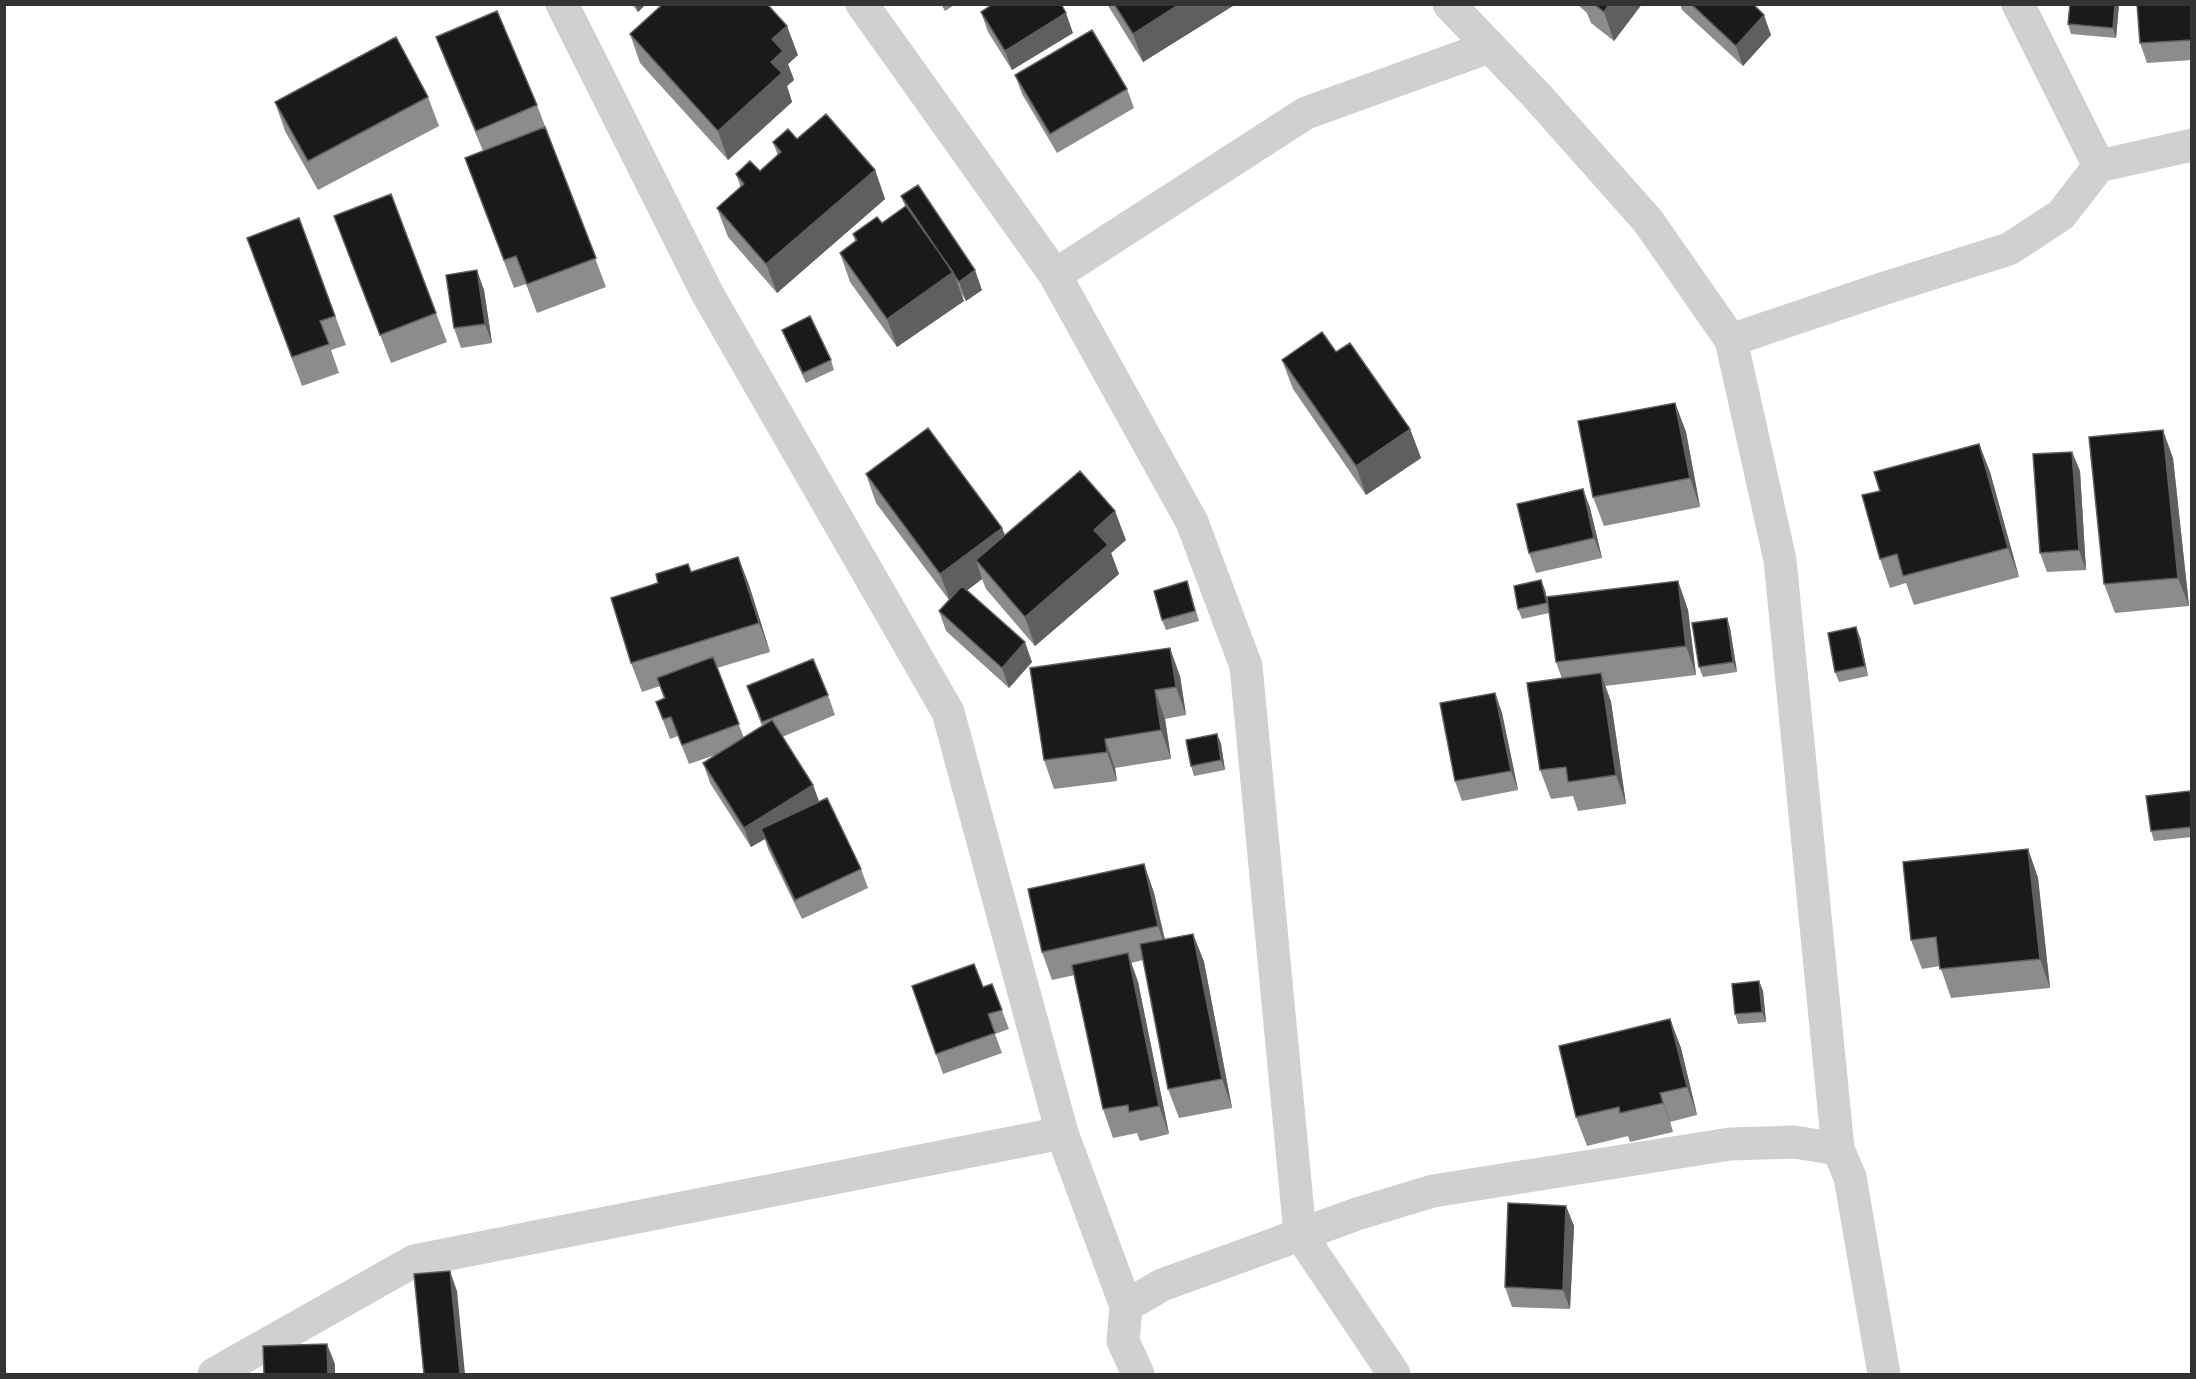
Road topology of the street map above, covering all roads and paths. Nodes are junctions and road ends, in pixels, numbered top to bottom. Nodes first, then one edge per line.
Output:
1 (562, 4) edge
2 (862, 4) edge
3 (1449, 4) edge
4 (2018, 4) edge
5 (1489, 46) junction
6 (2192, 145) edge
7 (2099, 166) junction
8 (1055, 275) junction
9 (1731, 340) junction
10 (1062, 1133) junction
11 (1838, 1149) junction
12 (1300, 1234) junction
13 (1126, 1306) junction
14 (214, 1374) edge
15 (1138, 1374) edge
16 (1394, 1374) edge
17 (1884, 1374) edge

1 - 10 street
2 - 8 street
3 - 5 street
4 - 7 street
5 - 8 street
5 - 9 street
6 - 7 street
7 - 9 street
8 - 12 street
9 - 11 street
10 - 13 street
10 - 14 street
11 - 12 street
11 - 17 street
12 - 13 street
12 - 16 street
13 - 15 street

